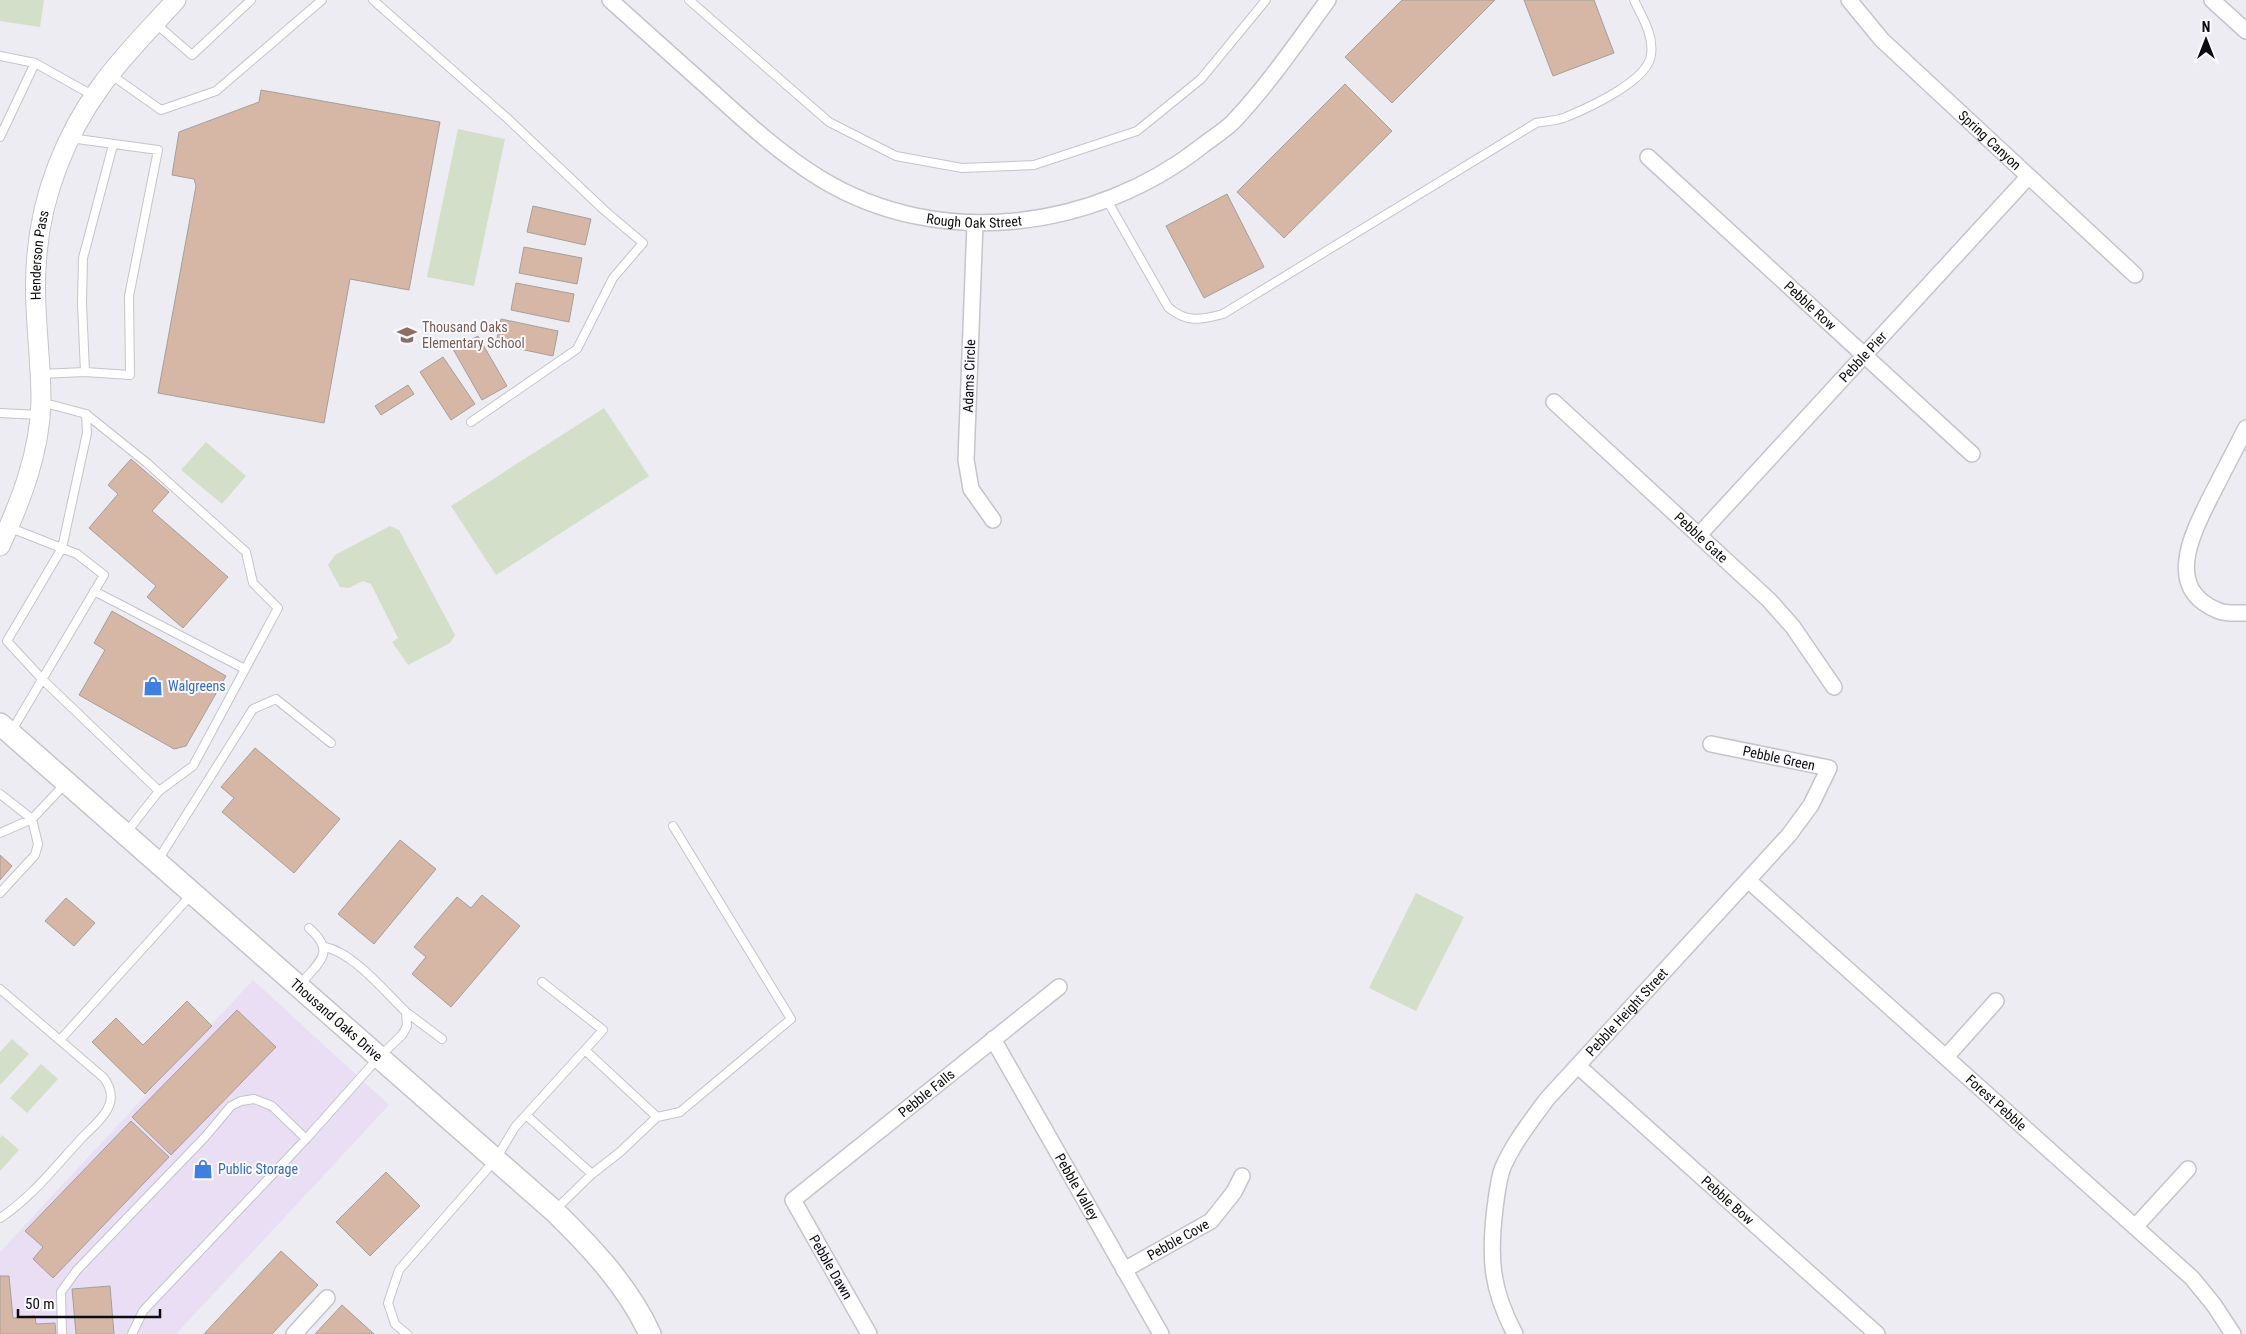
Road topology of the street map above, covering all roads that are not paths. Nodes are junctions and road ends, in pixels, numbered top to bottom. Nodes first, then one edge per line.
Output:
1 (176, 0) edge
2 (251, 0) edge
3 (322, 0) edge
4 (373, 0) edge
5 (610, 0) edge
6 (689, 0) edge
7 (1266, 0) edge
8 (1328, 0) edge
9 (1634, 0) edge
10 (1849, 0) edge
11 (2212, 0) edge
12 (155, 23) junction
13 (2246, 31) edge
14 (0, 56) edge
15 (34, 63) junction
16 (110, 74) junction
17 (94, 96) junction
18 (0, 137) edge
19 (70, 138) junction
20 (114, 145) junction
21 (1648, 157) dead end
22 (2028, 177) junction
23 (1107, 200) junction
24 (975, 224) junction
25 (2135, 275) dead end
26 (1864, 356) junction
27 (85, 372) junction
28 (40, 374) junction
29 (1554, 402) dead end
30 (40, 408) junction
31 (0, 413) edge
32 (86, 414) junction
33 (471, 422) dead end
34 (2246, 428) edge
35 (1972, 454) dead end
36 (993, 520) dead end
37 (8, 527) junction
38 (1699, 535) junction
39 (0, 546) edge
40 (62, 548) junction
41 (94, 591) junction
42 (2246, 613) edge
43 (245, 669) junction
44 (42, 679) junction
45 (1834, 687) dead end
46 (5, 728) edge
47 (331, 743) dead end
48 (1711, 744) dead end
49 (67, 782) junction
50 (159, 791) junction
51 (0, 794) edge
52 (1806, 811) joint
53 (32, 819) junction
54 (673, 826) dead end
55 (0, 834) edge
56 (125, 834) junction
57 (157, 862) junction
58 (1749, 881) junction
59 (0, 893) edge
60 (192, 893) junction
61 (309, 928) dead end
62 (325, 947) junction
63 (542, 982) dead end
64 (299, 987) junction
65 (1059, 987) dead end
66 (0, 989) edge
67 (1996, 1001) dead end
68 (406, 1012) junction
69 (442, 1039) dead end
70 (993, 1039) junction
71 (60, 1040) junction
72 (585, 1050) junction
73 (380, 1057) junction
74 (1946, 1057) junction
75 (1578, 1066) junction
76 (526, 1115) junction
77 (657, 1116) junction
78 (306, 1139) junction
79 (496, 1159) junction
80 (2188, 1169) dead end
81 (592, 1174) junction
82 (1242, 1176) dead end
83 (793, 1200) joint
84 (554, 1211) junction
85 (0, 1218) edge
86 (2135, 1227) junction
87 (1124, 1270) junction
88 (326, 1298) dead end
89 (648, 1333) edge
90 (62, 1334) edge
91 (132, 1334) edge
92 (294, 1334) edge
93 (407, 1334) edge
94 (869, 1334) edge
95 (1161, 1334) edge
96 (1515, 1334) edge
97 (1877, 1334) edge
98 (2233, 1334) edge

1 - 12 street, Henderson Pass
2 - 12 lane
3 - 16 lane
4 - 33 lane
5 - 24 street, Rough Oak Street
6 - 7 lane
8 - 23 street, Rough Oak Street
9 - 23 lane
10 - 22 street, Spring Canyon
11 - 13 street
12 - 16 street, Henderson Pass
14 - 15 lane
15 - 17 lane
15 - 18 lane
16 - 17 street, Henderson Pass
17 - 19 street, Henderson Pass
19 - 20 lane
19 - 28 street, Henderson Pass
20 - 27 lane
20 - 27 lane
21 - 26 street, Pebble Row
22 - 25 street, Spring Canyon
22 - 26 street, Pebble Pier
23 - 24 street, Rough Oak Street
24 - 36 street, Adams Circle
26 - 35 street, Pebble Row
26 - 38 street, Pebble Pier
27 - 28 lane
28 - 30 street, Henderson Pass
29 - 38 street, Pebble Gate
30 - 31 lane
30 - 32 lane
30 - 37 street, Henderson Pass
32 - 40 lane
32 - 43 lane
34 - 42 street
37 - 39 street, Henderson Pass
37 - 40 lane
38 - 45 street, Pebble Gate
40 - 41 lane
40 - 44 lane
41 - 43 lane
41 - 44 lane
43 - 50 lane
44 - 46 lane
44 - 50 lane
46 - 49 main road, Thousand Oaks Drive
47 - 57 lane
48 - 52 street, Pebble Green
49 - 53 lane
49 - 56 main road, Thousand Oaks Drive
50 - 56 lane
51 - 53 lane
52 - 58 street, Pebble Height Street
53 - 55 lane
53 - 59 lane
54 - 77 lane
56 - 57 main road, Thousand Oaks Drive
57 - 60 main road, Thousand Oaks Drive
58 - 74 street, Forest Pebble
58 - 75 street, Pebble Height Street
60 - 64 main road, Thousand Oaks Drive
60 - 71 lane
61 - 62 lane
62 - 64 lane
62 - 68 lane
63 - 72 lane
64 - 73 main road, Thousand Oaks Drive
65 - 70 street, Pebble Falls
66 - 71 lane
67 - 74 street
68 - 69 lane
68 - 73 lane
70 - 83 street, Pebble Falls
70 - 87 street, Pebble Valley
71 - 85 lane
72 - 76 lane
72 - 77 lane
73 - 78 lane
73 - 79 main road, Thousand Oaks Drive
74 - 86 street, Forest Pebble
75 - 96 street, Pebble Height Street
75 - 97 street, Pebble Bow
76 - 79 lane
76 - 81 lane
77 - 81 lane
78 - 90 lane
78 - 91 lane
79 - 84 main road, Thousand Oaks Drive
79 - 93 lane
80 - 86 street
81 - 84 lane
82 - 87 street, Pebble Cove
83 - 94 street, Pebble Dawn
84 - 89 main road, Thousand Oaks Drive
86 - 98 street, Forest Pebble
87 - 95 street, Pebble Valley
88 - 92 street

